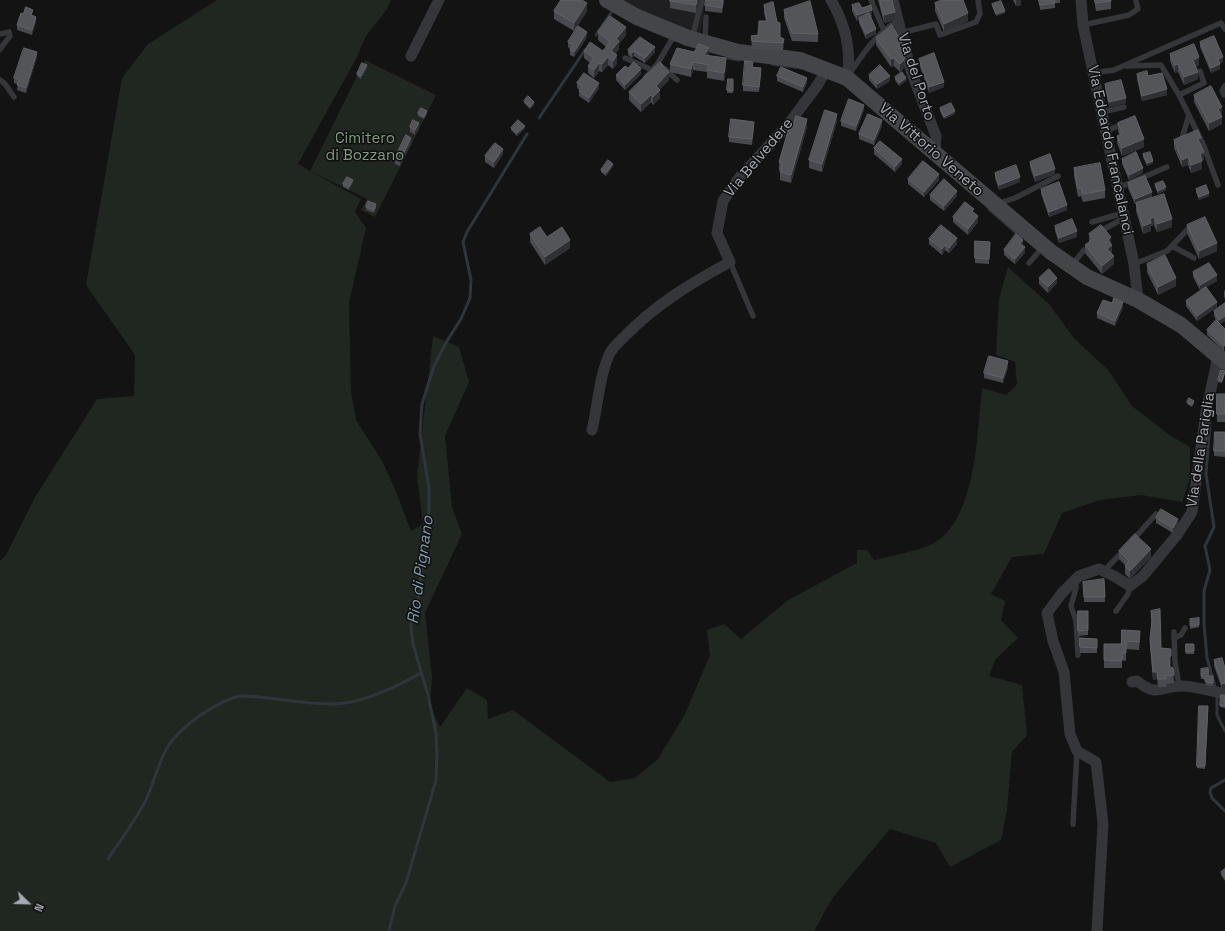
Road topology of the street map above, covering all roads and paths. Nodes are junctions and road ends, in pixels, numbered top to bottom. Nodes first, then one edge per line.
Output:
1 (439, 0) edge
2 (607, 0) edge
3 (702, 0) edge
4 (831, 0) edge
5 (871, 0) edge
6 (893, 0) edge
7 (978, 0) edge
8 (1082, 0) edge
9 (1136, 0) edge
10 (706, 17) dead end
11 (898, 21) junction
12 (1083, 25) junction
13 (1225, 29) edge
14 (884, 31) junction
15 (676, 33) junction
16 (902, 33) junction
17 (0, 34) edge
18 (698, 41) junction
19 (0, 49) edge
20 (411, 56) dead end
21 (625, 58) dead end
22 (658, 63) junction
23 (1122, 66) junction
24 (827, 69) junction
25 (652, 70) junction
26 (1200, 71) dead end
27 (1094, 73) junction
28 (847, 78) junction
29 (0, 80) edge
30 (643, 80) edge
31 (677, 80) dead end
32 (1225, 86) edge
33 (1179, 95) junction
34 (1224, 95) edge
35 (14, 97) dead end
36 (1124, 107) dead end
37 (1102, 112) junction
38 (1189, 115) junction
39 (1130, 121) edge
40 (1107, 131) junction
41 (1182, 138) edge
42 (935, 154) junction
43 (1167, 167) dead end
44 (1058, 176) dead end
45 (1218, 185) dead end
46 (1118, 188) junction
47 (994, 205) junction
48 (1124, 216) junction
49 (1092, 222) dead end
50 (1188, 229) edge
51 (1092, 236) edge
52 (1172, 246) junction
53 (1040, 249) junction
54 (1084, 250) edge
55 (1194, 258) dead end
56 (730, 262) junction
57 (1029, 263) dead end
58 (1134, 264) junction
59 (1071, 266) junction
60 (1138, 300) junction
61 (753, 316) dead end
62 (1221, 360) edge
63 (592, 430) dead end
64 (1156, 514) edge
65 (1104, 571) junction
66 (1075, 580) junction
67 (1130, 586) junction
68 (1116, 611) dead end
69 (1185, 628) dead end
70 (1078, 655) dead end
71 (1132, 682) dead end
72 (1179, 686) junction
73 (1219, 693) edge
74 (1077, 751) junction
75 (1073, 824) dead end
76 (1097, 931) edge

1 - 20 street
2 - 15 street, Via Vittorio Veneto
3 - 18 lane
4 - 28 street
5 - 14 lane
6 - 11 street, Via del Porto
7 - 16 lane
8 - 12 street, Via Edoardo Francalanci
9 - 12 lane
10 - 18 lane
11 - 14 lane
11 - 16 street, Via del Porto
12 - 27 street, Via Edoardo Francalanci
13 - 23 lane
14 - 28 lane
15 - 18 street, Via Vittorio Veneto
15 - 22 lane
16 - 42 street, Via del Porto
17 - 19 lane
18 - 24 street, Via Vittorio Veneto
21 - 25 lane
22 - 25 lane
22 - 31 lane
23 - 27 lane
23 - 33 lane
24 - 28 street, Via Vittorio Veneto
24 - 56 street, Via Belvedere
25 - 30 lane
26 - 33 lane
27 - 37 street, Via Edoardo Francalanci
28 - 42 street, Via Vittorio Veneto
29 - 35 lane
32 - 34 lane
33 - 38 lane
36 - 37 lane
37 - 40 street, Via Edoardo Francalanci
38 - 41 lane
38 - 45 lane
39 - 40 lane
40 - 46 street, Via Edoardo Francalanci
42 - 47 street, Via Vittorio Veneto
43 - 46 lane
44 - 47 lane
46 - 48 street, Via Edoardo Francalanci
47 - 53 street, Via Vittorio Veneto
48 - 49 lane
48 - 51 lane
48 - 58 street, Via Edoardo Francalanci
50 - 52 lane
52 - 55 lane
52 - 58 lane
53 - 57 lane
53 - 59 street, Via Vittorio Veneto
54 - 59 lane
56 - 61 lane
56 - 63 street
58 - 60 street, Via Edoardo Francalanci
59 - 60 street, Via Vittorio Veneto
60 - 62 street, Via Vittorio Veneto
62 - 67 street, Via della Pariglia
64 - 65 lane
65 - 66 street
65 - 67 street
66 - 70 lane
66 - 74 street
67 - 68 lane
69 - 72 lane
71 - 72 street
72 - 73 street
74 - 75 lane
74 - 76 street

